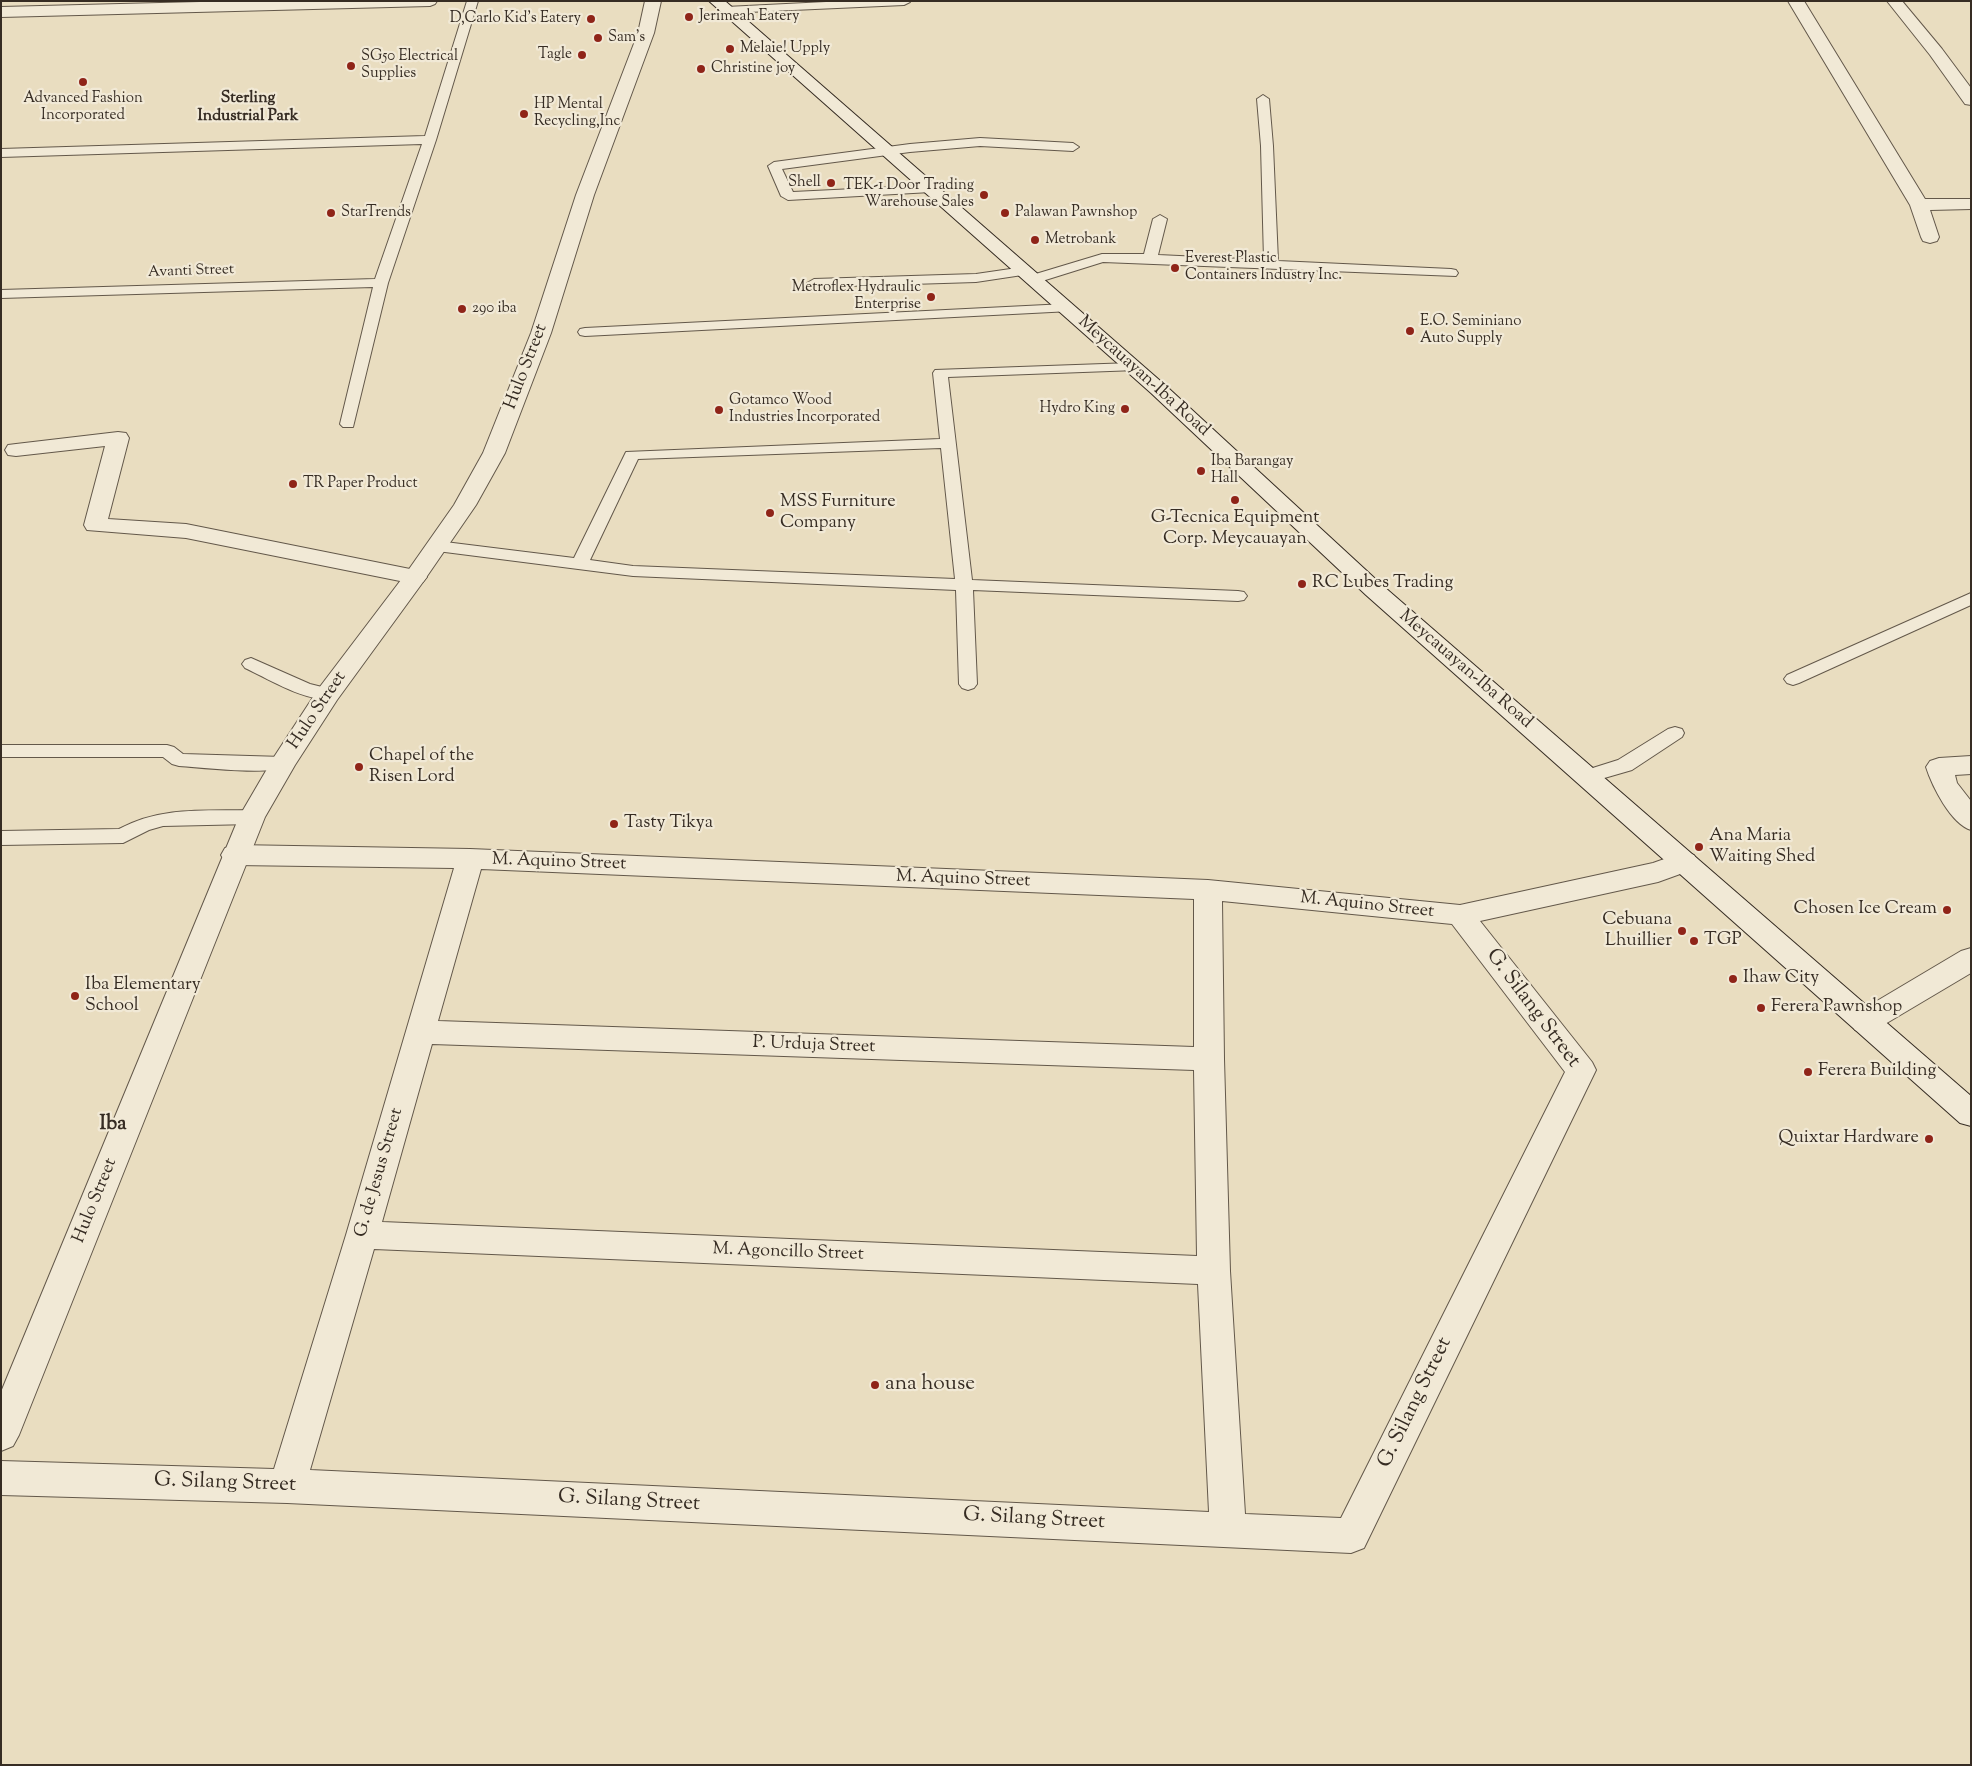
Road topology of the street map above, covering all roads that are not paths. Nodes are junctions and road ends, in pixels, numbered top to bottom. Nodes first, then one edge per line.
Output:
1 (430, 1) edge
2 (473, 1) edge
3 (653, 1) edge
4 (1796, 1) edge
5 (1894, 1) edge
6 (904, 2) edge
7 (721, 5) edge
8 (1, 12) edge
9 (1263, 99) dead end
10 (1971, 100) edge
11 (430, 140) junction
12 (1073, 146) dead end
13 (890, 152) junction
14 (1, 153) edge
15 (931, 188) junction
16 (1971, 204) edge
17 (1919, 205) junction
18 (1160, 219) dead end
19 (1930, 238) dead end
20 (1150, 259) junction
21 (1271, 266) junction
22 (1450, 273) dead end
23 (1029, 275) junction
24 (381, 283) junction
25 (814, 283) dead end
26 (1, 294) edge
27 (1066, 308) junction
28 (585, 332) dead end
29 (1132, 367) junction
30 (348, 424) dead end
31 (948, 443) junction
32 (16, 450) dead end
33 (437, 546) junction
34 (580, 564) junction
35 (415, 577) junction
36 (964, 584) junction
37 (1238, 596) dead end
38 (1971, 598) edge
39 (251, 664) dead end
40 (1793, 679) dead end
41 (968, 684) dead end
42 (328, 694) junction
43 (1675, 733) dead end
44 (1, 751) edge
45 (283, 763) junction
46 (1971, 765) edge
47 (1587, 777) junction
48 (252, 817) junction
49 (1971, 821) edge
50 (1, 838) edge
51 (235, 855) junction
52 (470, 859) junction
53 (1684, 862) junction
54 (1208, 890) junction
55 (1460, 915) junction
56 (1971, 960) edge
57 (1865, 1022) junction
58 (420, 1032) junction
59 (1209, 1060) junction
60 (1971, 1114) edge
61 (362, 1235) junction
62 (1214, 1271) junction
63 (1, 1435) edge
64 (1, 1478) edge
65 (287, 1486) junction
66 (1228, 1530) junction

1 - 8 street
2 - 11 lane
3 - 33 street, Hulo Street
4 - 17 street
5 - 10 street
6 - 7 lane
7 - 13 street, Meycauayan-Iba Road
9 - 21 lane
11 - 14 lane
11 - 24 lane
12 - 13 lane
13 - 15 street, Meycauayan-Iba Road
13 - 15 lane
15 - 23 street, Meycauayan-Iba Road
16 - 17 street
17 - 19 street
18 - 20 lane
20 - 21 lane
20 - 23 lane
21 - 22 lane
23 - 25 lane
23 - 27 street, Meycauayan-Iba Road
24 - 26 lane, Avanti Street
24 - 30 lane
27 - 28 lane
27 - 29 street, Meycauayan-Iba Road
29 - 31 lane
29 - 47 street, Meycauayan-Iba Road
31 - 34 lane
31 - 36 lane
32 - 35 street
33 - 34 lane
33 - 35 street, Hulo Street
34 - 36 lane
35 - 42 street, Hulo Street
36 - 37 lane
36 - 41 lane
38 - 40 lane
39 - 42 lane
42 - 45 street, Hulo Street
43 - 47 lane
44 - 45 lane
45 - 48 street, Hulo Street
46 - 49 street
47 - 53 street, Meycauayan-Iba Road
48 - 50 lane
48 - 51 street, Hulo Street
51 - 52 street, M. Aquino Street
51 - 63 street, Hulo Street
52 - 54 street, M. Aquino Street
52 - 58 street, G. de Jesus Street
53 - 55 street, M. Aquino Street
53 - 57 street, Meycauayan-Iba Road
54 - 55 street, M. Aquino Street
54 - 59 street
55 - 66 street, G. Silang Street
56 - 57 street
57 - 60 street, Meycauayan-Iba Road
58 - 59 street, P. Urduja Street
58 - 61 street, G. de Jesus Street
59 - 62 street
61 - 62 street, M. Agoncillo Street
61 - 65 street, G. de Jesus Street
62 - 66 street
64 - 65 street, G. Silang Street
65 - 66 street, G. Silang Street

